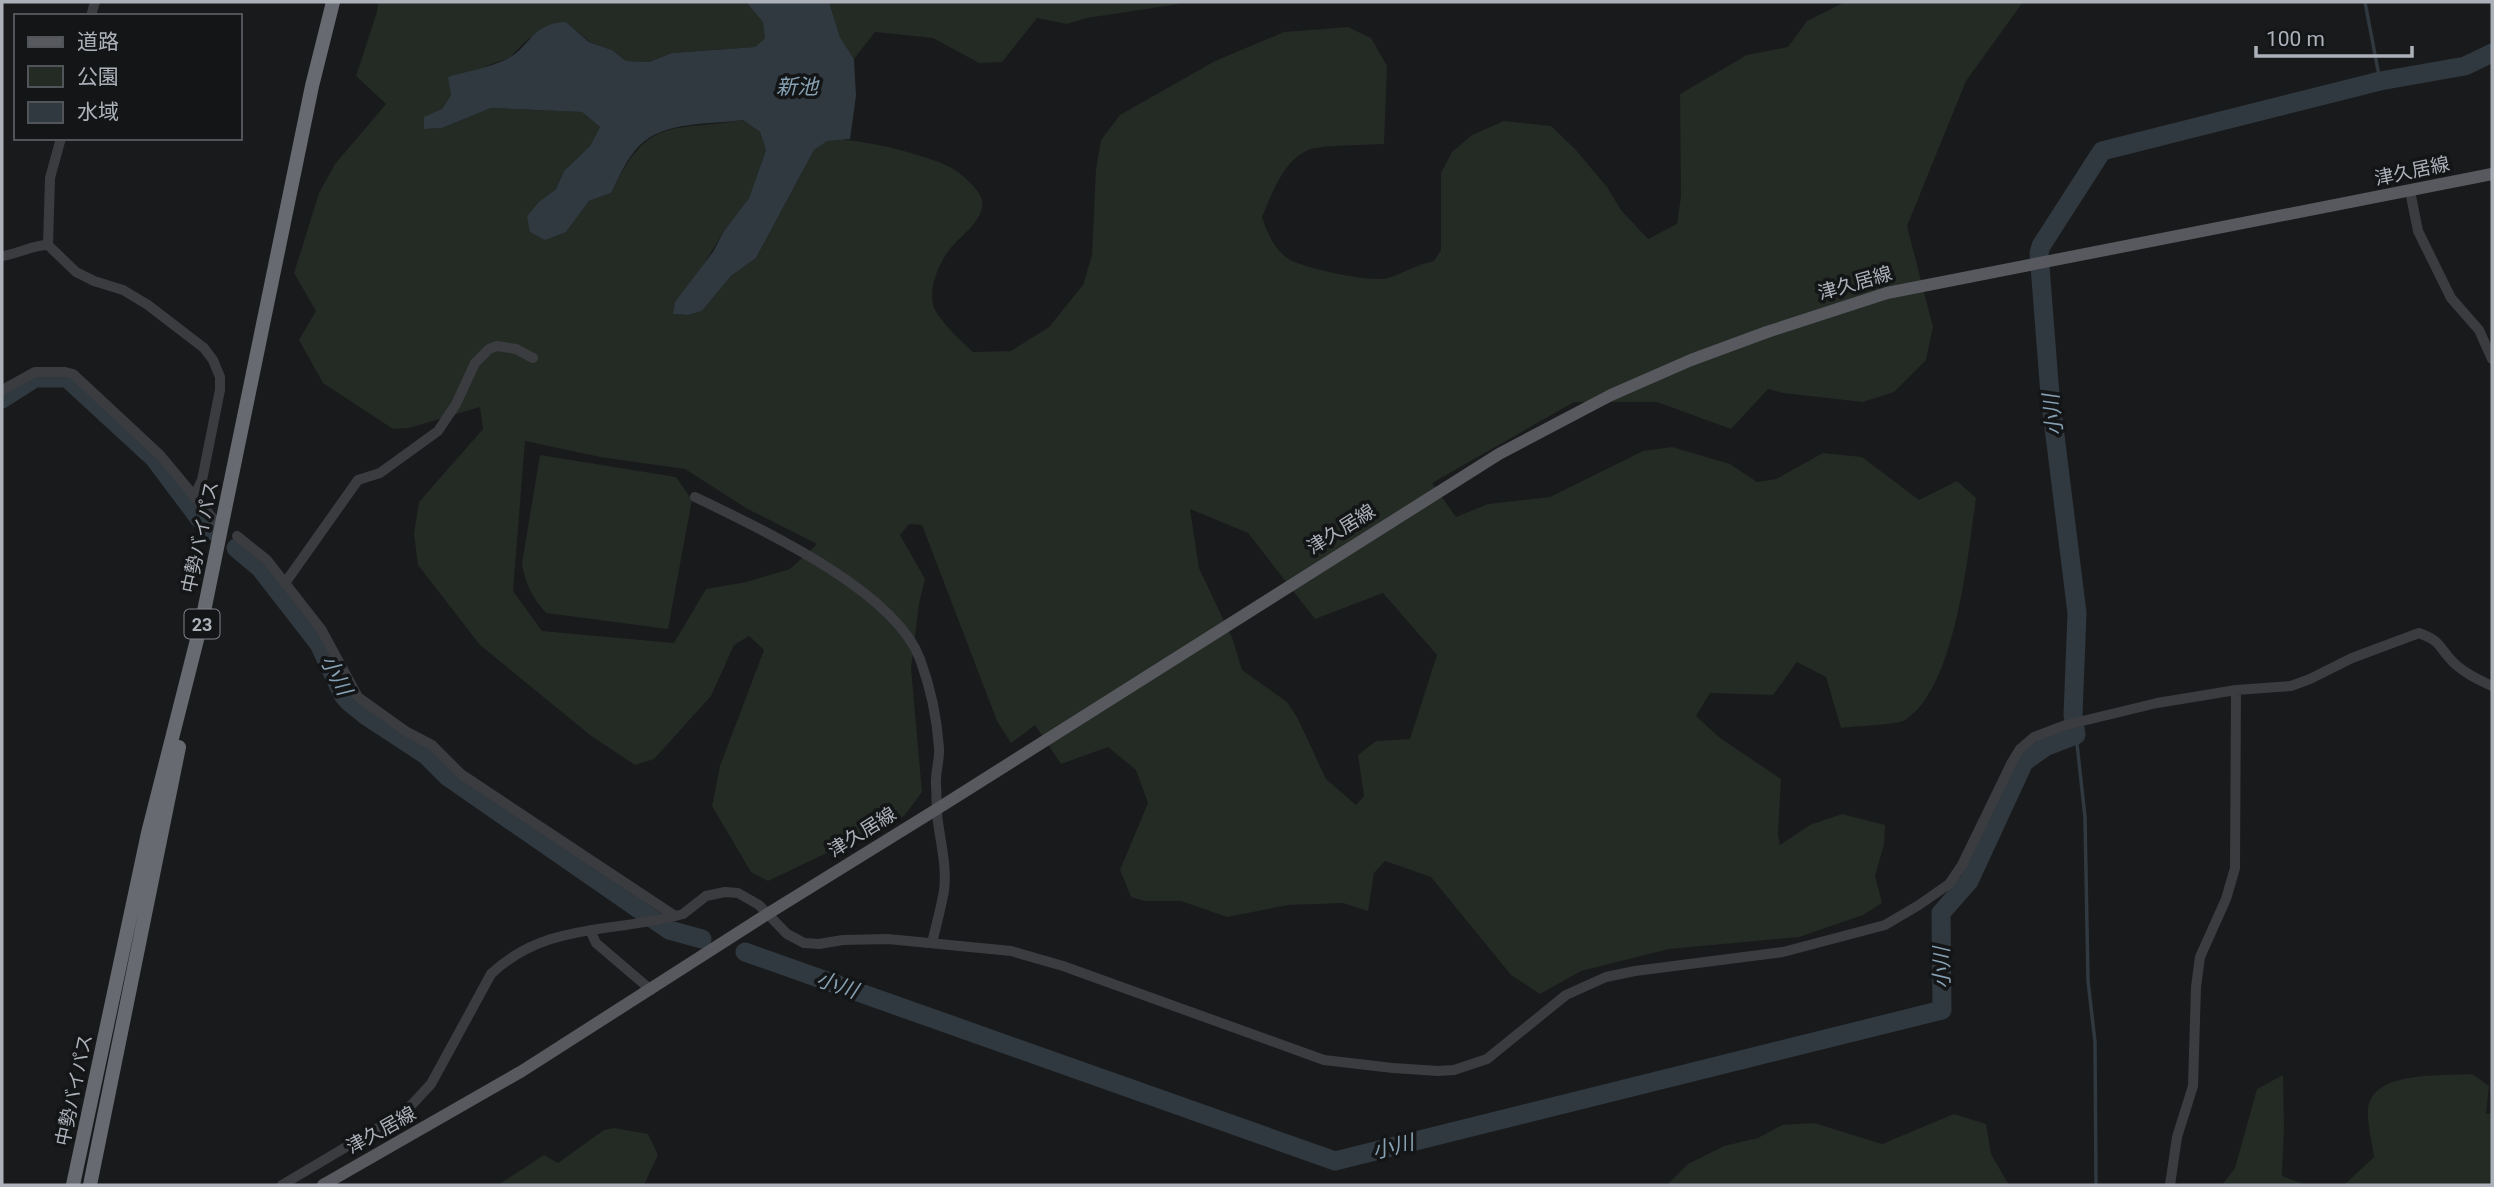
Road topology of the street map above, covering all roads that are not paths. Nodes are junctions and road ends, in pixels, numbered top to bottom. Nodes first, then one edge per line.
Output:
1 (333, 2) edge
2 (320, 60) junction
3 (60, 140) edge
4 (2492, 174) edge
5 (2410, 191) junction
6 (48, 245) junction
7 (2, 256) edge
8 (533, 358) dead end
9 (2492, 359) edge
10 (2, 390) edge
11 (194, 497) junction
12 (695, 497) dead end
13 (215, 521) dead end
14 (237, 536) dead end
15 (285, 583) junction
16 (2492, 687) edge
17 (2236, 690) junction
18 (937, 809) junction
19 (769, 913) junction
20 (675, 916) junction
21 (590, 930) junction
22 (932, 943) junction
23 (651, 990) junction
24 (386, 1124) junction
25 (389, 1148) junction
26 (73, 1185) edge
27 (90, 1185) edge
28 (282, 1185) edge
29 (323, 1185) edge
30 (2170, 1185) edge

1 - 2 highway, 中勢バイパス / 23
2 - 26 highway, 中勢バイパス / 23
2 - 27 highway, 中勢バイパス / 23
3 - 6 street
4 - 5 main road, 津久居線
5 - 9 street
5 - 18 main road, 津久居線
6 - 7 street
6 - 11 street
8 - 15 street
10 - 11 street
11 - 13 street
12 - 18 street
14 - 15 street
15 - 20 street
16 - 17 street
17 - 22 street
17 - 30 street
18 - 19 main road, 津久居線
18 - 22 street
19 - 20 street
19 - 22 street
19 - 23 main road, 津久居線
20 - 21 street
21 - 23 street
21 - 24 street
23 - 25 main road, 津久居線
24 - 25 street
24 - 28 street
25 - 29 main road, 津久居線

